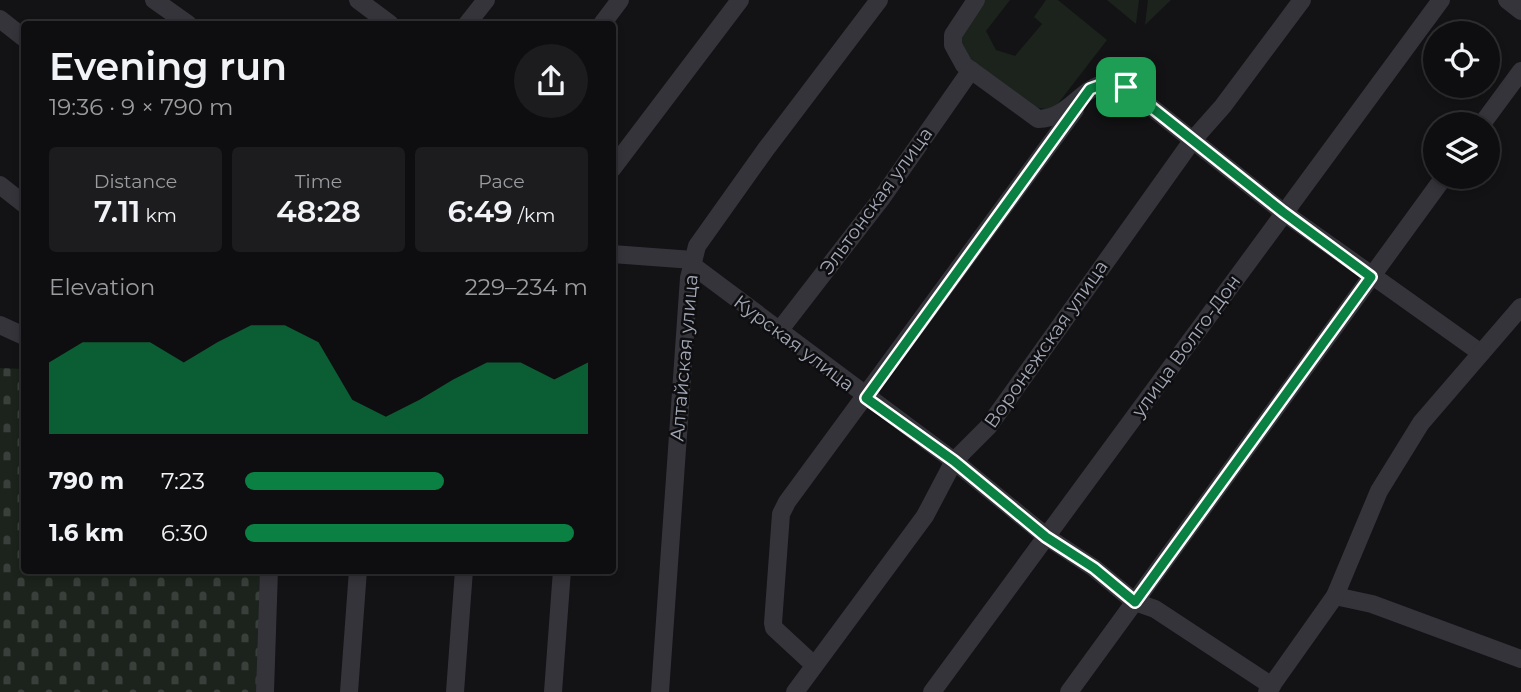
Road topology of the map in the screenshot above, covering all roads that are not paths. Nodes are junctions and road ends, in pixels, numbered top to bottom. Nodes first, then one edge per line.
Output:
1 (155, 0) edge
2 (358, 0) edge
3 (486, 0) edge
4 (620, 0) edge
5 (740, 0) edge
6 (879, 0) edge
7 (975, 0) edge
8 (1302, 0) edge
9 (1441, 0) edge
10 (1507, 0) edge
11 (1521, 11) edge
12 (0, 19) edge
13 (183, 21) edge
14 (386, 21) edge
15 (469, 21) edge
16 (604, 21) edge
17 (21, 36) edge
18 (971, 70) junction
19 (1521, 71) edge
20 (1090, 89) junction
21 (1491, 112) edge
22 (1192, 141) junction
23 (616, 164) edge
24 (0, 185) edge
25 (1435, 189) edge
26 (21, 202) edge
27 (1283, 212) junction
28 (616, 254) edge
29 (693, 263) junction
30 (1371, 277) junction
31 (1521, 307) edge
32 (0, 325) edge
33 (779, 331) junction
34 (21, 335) edge
35 (1481, 353) junction
36 (866, 398) junction
37 (954, 461) junction
38 (1046, 537) junction
39 (270, 574) edge
40 (358, 574) edge
41 (464, 574) edge
42 (562, 574) edge
43 (1335, 596) junction
44 (1135, 602) junction
45 (1521, 659) edge
46 (814, 665) junction
47 (1270, 689) edge
48 (265, 692) edge
49 (349, 692) edge
50 (455, 692) edge
51 (553, 692) edge
52 (660, 692) edge
53 (795, 692) edge
54 (932, 692) edge
55 (1069, 692) edge

1 - 13 street
2 - 14 street
3 - 15 street
4 - 16 street
5 - 23 street
6 - 29 street, Алтайская улица
7 - 18 street
8 - 22 street, Воронежская улица
9 - 27 street, улица Волго-Дон
10 - 11 street
12 - 17 street
18 - 20 street
18 - 33 street, Эльтонская улица
19 - 21 street
20 - 22 street
20 - 36 street
22 - 27 street
22 - 37 street, Воронежская улица
24 - 26 street
25 - 30 street
27 - 30 street
27 - 38 street, улица Волго-Дон
28 - 29 street
29 - 33 street, Курская улица
29 - 52 street, Алтайская улица
30 - 35 street
30 - 44 street
31 - 35 street
32 - 34 street
33 - 36 street, Курская улица
35 - 43 street
36 - 37 street, Курская улица
36 - 46 street
37 - 38 street, Курская улица
37 - 46 street, Воронежская улица
38 - 44 street, Курская улица
38 - 54 street, улица Волго-Дон
39 - 48 street
40 - 49 street
41 - 50 street
42 - 51 street
43 - 45 street
43 - 47 street
44 - 47 street, Курская улица
44 - 55 street
46 - 53 street, Воронежская улица

